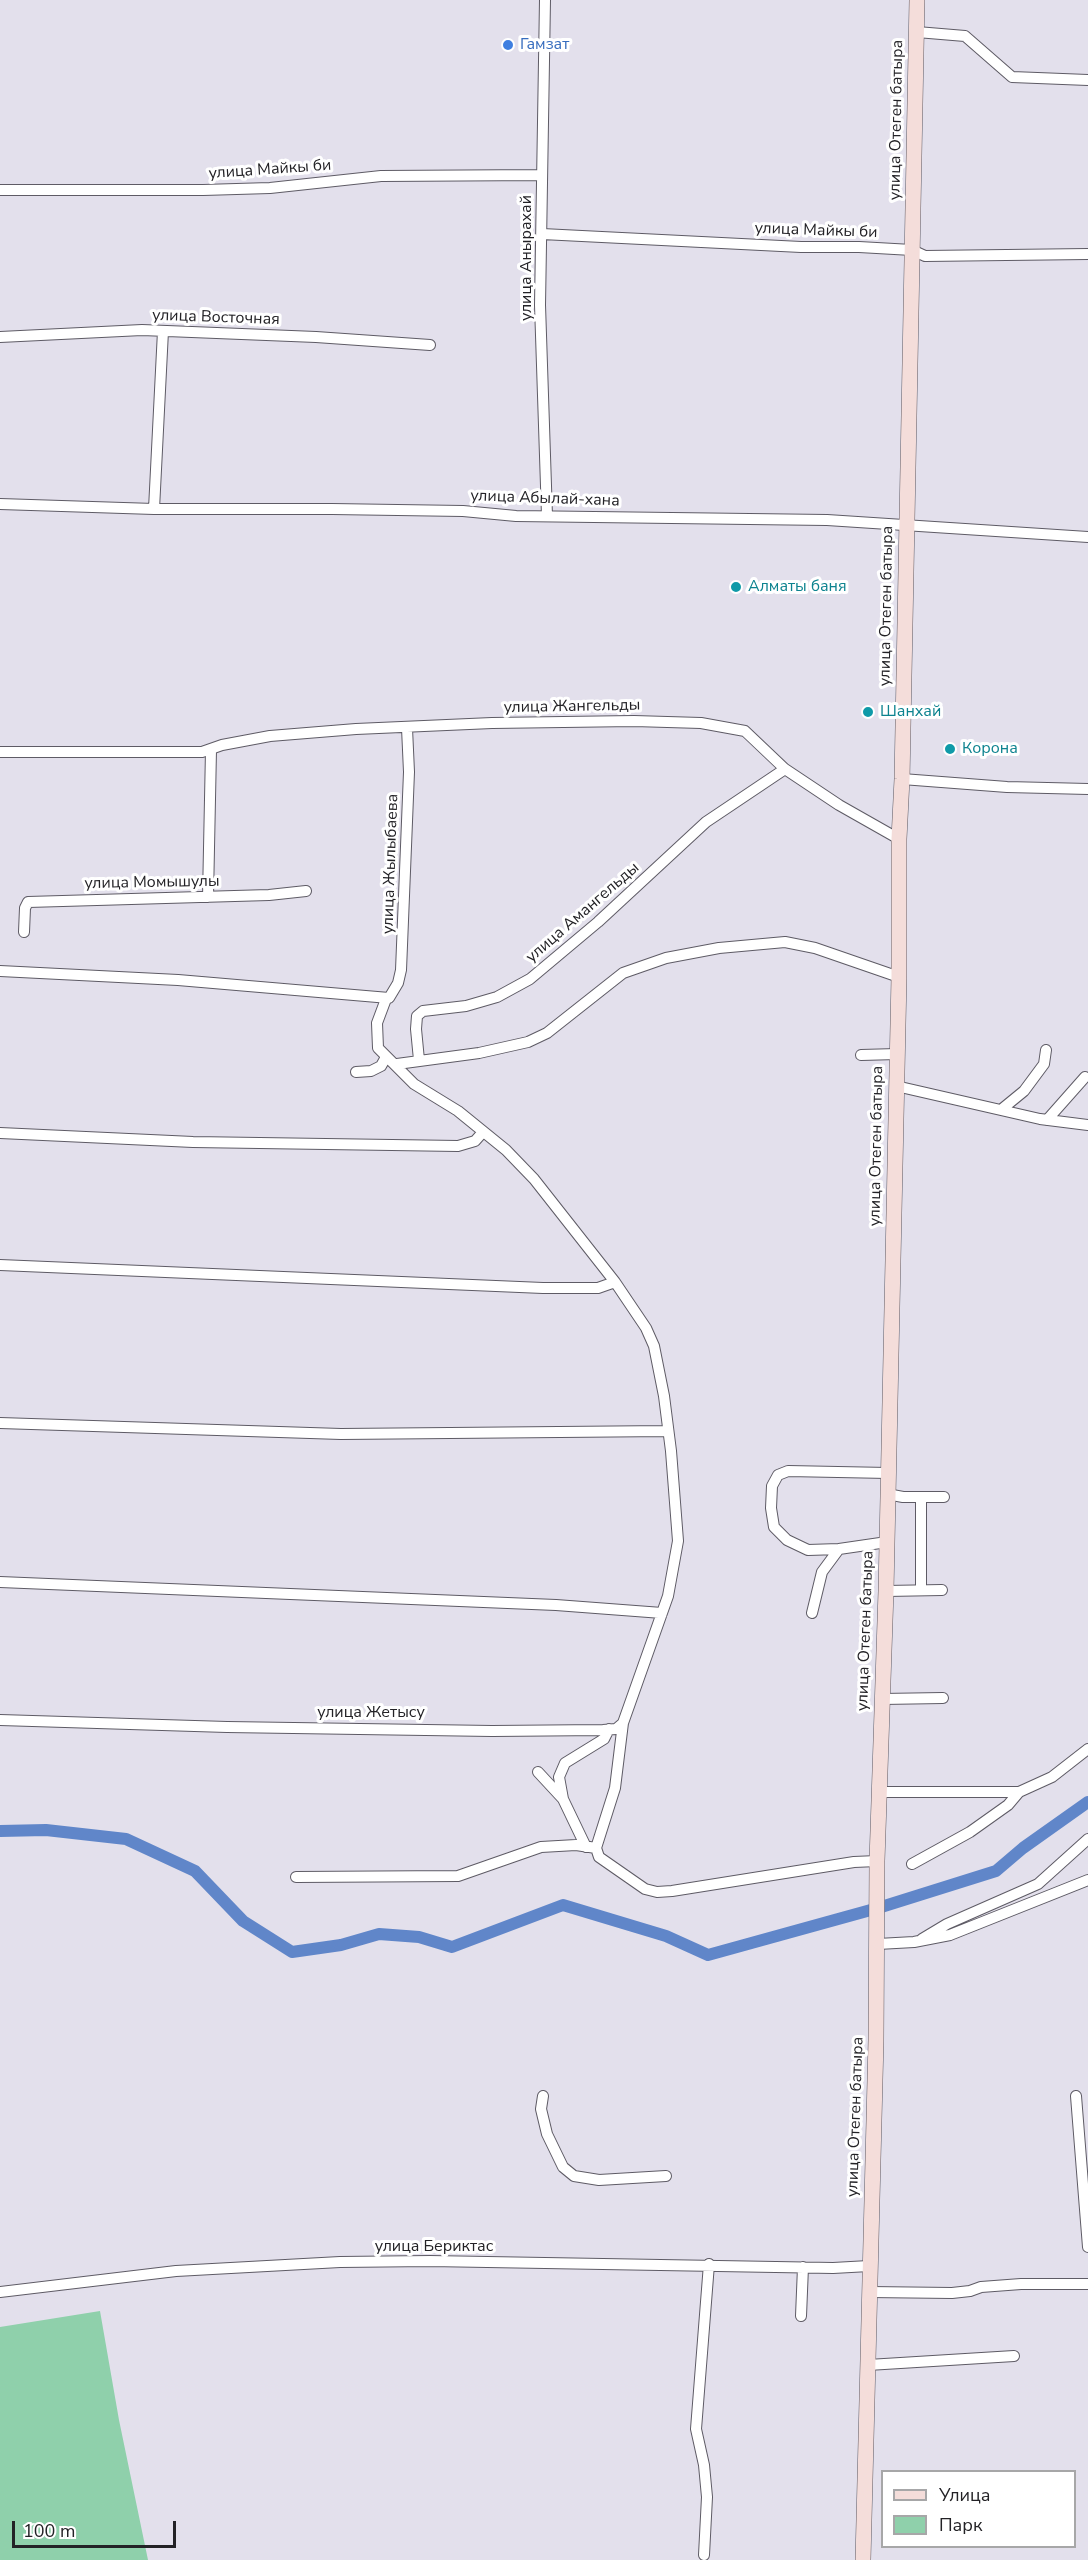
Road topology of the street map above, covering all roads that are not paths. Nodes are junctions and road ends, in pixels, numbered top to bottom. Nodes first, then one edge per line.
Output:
1 (545, 0) edge
2 (917, 0) edge
3 (916, 32) junction
4 (1088, 80) edge
5 (542, 175) junction
6 (0, 190) edge
7 (542, 234) junction
8 (912, 250) junction
9 (1088, 254) edge
10 (163, 331) junction
11 (0, 337) edge
12 (430, 345) dead end
13 (0, 504) edge
14 (154, 509) junction
15 (547, 516) junction
16 (906, 526) junction
17 (1088, 537) edge
18 (407, 728) junction
19 (211, 750) junction
20 (0, 752) edge
21 (785, 769) junction
22 (902, 779) junction
23 (1088, 789) edge
24 (899, 839) junction
25 (306, 891) dead end
26 (208, 897) junction
27 (24, 932) dead end
28 (0, 971) edge
29 (898, 977) junction
30 (374, 997) junction
31 (388, 998) junction
32 (379, 1012) junction
33 (1046, 1050) dead end
34 (897, 1054) junction
35 (861, 1055) dead end
36 (386, 1058) junction
37 (419, 1060) junction
38 (397, 1065) junction
39 (356, 1072) dead end
40 (1085, 1077) dead end
41 (896, 1086) junction
42 (1002, 1109) junction
43 (1047, 1120) junction
44 (1088, 1125) edge
45 (483, 1132) junction
46 (0, 1133) edge
47 (0, 1264) edge
48 (615, 1282) junction
49 (0, 1423) edge
50 (668, 1431) junction
51 (888, 1473) junction
52 (887, 1494) junction
53 (944, 1497) dead end
54 (921, 1498) junction
55 (887, 1542) junction
56 (838, 1549) junction
57 (0, 1582) edge
58 (921, 1590) junction
59 (942, 1590) dead end
60 (886, 1591) junction
61 (663, 1613) junction
62 (812, 1613) dead end
63 (943, 1698) dead end
64 (882, 1699) junction
65 (0, 1720) edge
66 (623, 1723) junction
67 (609, 1730) junction
68 (1088, 1749) edge
69 (538, 1772) dead end
70 (879, 1792) junction
71 (1019, 1792) junction
72 (563, 1798) junction
73 (1088, 1839) edge
74 (591, 1848) junction
75 (877, 1861) junction
76 (912, 1864) dead end
77 (296, 1877) dead end
78 (1088, 1880) edge
79 (919, 1941) junction
80 (878, 1944) junction
81 (543, 2096) dead end
82 (1076, 2096) dead end
83 (666, 2176) dead end
84 (1088, 2247) edge
85 (709, 2264) junction
86 (803, 2266) junction
87 (869, 2266) junction
88 (1088, 2284) edge
89 (0, 2292) edge
90 (869, 2292) junction
91 (801, 2316) dead end
92 (1014, 2355) dead end
93 (868, 2365) junction
94 (704, 2556) dead end
95 (863, 2560) edge

1 - 5 street, улица Анырахай
2 - 3 main road, улица Отеген батыра
3 - 4 street
3 - 8 main road, улица Отеген батыра
5 - 6 street, улица Майкы би
5 - 7 street, улица Анырахай
7 - 8 street, улица Майкы би
7 - 15 street, улица Анырахай
8 - 9 street, улица Майкы би
8 - 16 main road, улица Отеген батыра
10 - 11 street, улица Восточная
10 - 12 street, улица Восточная
10 - 14 street
13 - 14 street, улица Абылай-хана
14 - 15 street, улица Абылай-хана
15 - 16 street, улица Абылай-хана
16 - 17 street, улица Абылай-хана
16 - 22 main road, улица Отеген батыра
18 - 19 street, улица Жангельды
18 - 21 street, улица Жангельды
18 - 31 street, улица Жылыбаева
19 - 20 street, улица Жангельды
19 - 26 street
21 - 24 street, улица Жангельды
21 - 37 street, улица Амангельды
22 - 23 street
22 - 24 main road, улица Отеген батыра
24 - 29 main road, улица Отеген батыра
25 - 26 street, улица Момышулы
26 - 27 street, улица Момышулы
28 - 30 street
29 - 34 main road, улица Отеген батыра
29 - 37 street
30 - 31 street
30 - 32 street
31 - 32 street, улица Жылыбаева
32 - 36 street
33 - 42 street
34 - 35 street
34 - 41 main road, улица Отеген батыра
36 - 38 street
36 - 39 street
37 - 38 street
38 - 45 street
40 - 43 street
41 - 42 street
41 - 51 main road, улица Отеген батыра
42 - 43 street
43 - 44 street
45 - 46 street
45 - 48 street
47 - 48 street
48 - 50 street
49 - 50 street
50 - 61 street
51 - 52 main road, улица Отеген батыра
51 - 56 street
52 - 54 street
52 - 55 main road, улица Отеген батыра
53 - 54 street
54 - 58 street
55 - 56 street
55 - 60 main road, улица Отеген батыра
56 - 62 street
57 - 61 street
58 - 59 street
58 - 60 street
60 - 64 main road, улица Отеген батыра
61 - 66 street
63 - 64 street
64 - 70 main road, улица Отеген батыра
65 - 67 street, улица Жетысу
66 - 67 street, улица Жетысу
66 - 74 street
67 - 72 street
68 - 71 street
69 - 72 street
70 - 71 street
70 - 75 main road, улица Отеген батыра
71 - 76 street
72 - 74 street
73 - 79 street
74 - 75 street
74 - 77 street
75 - 80 main road, улица Отеген батыра
78 - 79 street
79 - 80 street
80 - 87 main road, улица Отеген батыра
81 - 83 street
82 - 84 street
85 - 86 street, улица Бериктас
85 - 89 street, улица Бериктас
85 - 94 street
86 - 87 street, улица Бериктас
86 - 91 street
87 - 90 main road, улица Отеген батыра
88 - 90 street
90 - 93 main road, улица Отеген батыра
92 - 93 street
93 - 95 main road, улица Отеген батыра

